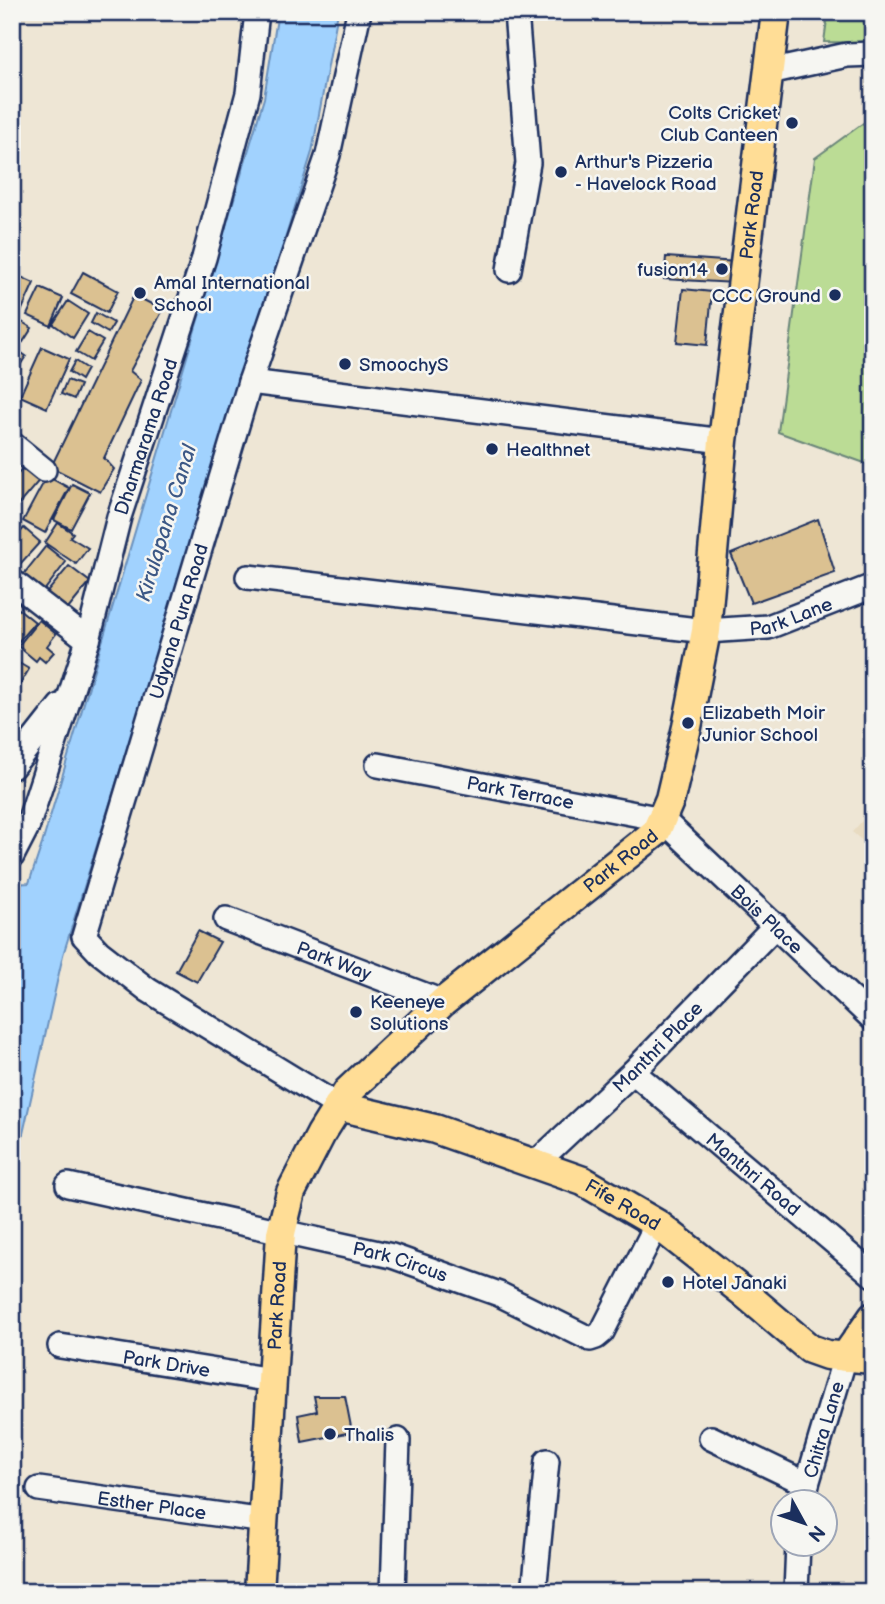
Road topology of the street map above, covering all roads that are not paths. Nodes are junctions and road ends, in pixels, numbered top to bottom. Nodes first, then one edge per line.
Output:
1 (257, 12) edge
2 (359, 12) edge
3 (516, 12) edge
4 (776, 12) edge
5 (873, 54) edge
6 (769, 72) junction
7 (509, 270) dead end
8 (250, 383) junction
9 (723, 441) junction
10 (12, 444) edge
11 (44, 470) dead end
12 (248, 577) dead end
13 (12, 582) edge
14 (873, 586) edge
15 (706, 631) junction
16 (88, 640) junction
17 (70, 693) junction
18 (378, 765) dead end
19 (12, 767) edge
20 (662, 819) junction
21 (12, 856) edge
22 (226, 919) dead end
23 (776, 925) junction
24 (443, 1002) junction
25 (873, 1019) edge
26 (633, 1072) junction
27 (338, 1106) junction
28 (536, 1163) junction
29 (68, 1185) dead end
30 (657, 1224) junction
31 (281, 1233) junction
32 (873, 1275) edge
33 (873, 1317) edge
34 (61, 1346) dead end
35 (859, 1358) edge
36 (272, 1380) junction
37 (711, 1438) dead end
38 (398, 1440) dead end
39 (547, 1461) dead end
40 (796, 1488) edge
41 (807, 1488) edge
42 (40, 1489) dead end
43 (265, 1521) junction
44 (797, 1558) edge
45 (259, 1592) edge
46 (393, 1592) edge
47 (534, 1592) edge
48 (796, 1592) edge

1 - 16 street, Dharmarama Road
2 - 8 street, Udyana Pura Road
3 - 7 street
4 - 6 main road, Park Road
5 - 6 street
6 - 9 main road, Park Road
8 - 9 street
8 - 27 street, Udyana Pura Road
9 - 15 main road, Park Road
10 - 11 street
12 - 15 street, Park Lane
13 - 16 street
14 - 15 street, Park Lane
15 - 20 main road, Park Road
16 - 17 street, Dharmarama Road
17 - 19 street
17 - 21 street, Dharmarama Road
18 - 20 street, Park Terrace
20 - 23 street, Bois Place
20 - 24 main road, Park Road
22 - 24 street, Park Way
23 - 25 street, Bois Place
23 - 26 street, Manthri Place
24 - 27 main road, Park Road
26 - 28 street, Manthri Place
26 - 32 street, Manthri Road
27 - 28 main road, Fife Road
27 - 31 main road, Park Road
28 - 30 main road, Fife Road
29 - 31 street, Park Circus
30 - 31 street, Park Circus
30 - 35 main road, Fife Road
31 - 36 main road, Park Road
33 - 35 main road
34 - 36 street, Park Drive
35 - 41 street, Chitra Lane
36 - 43 main road, Park Road
37 - 40 street
38 - 46 street
39 - 47 street
42 - 43 street, Esther Place
43 - 45 main road, Park Road
44 - 48 street

